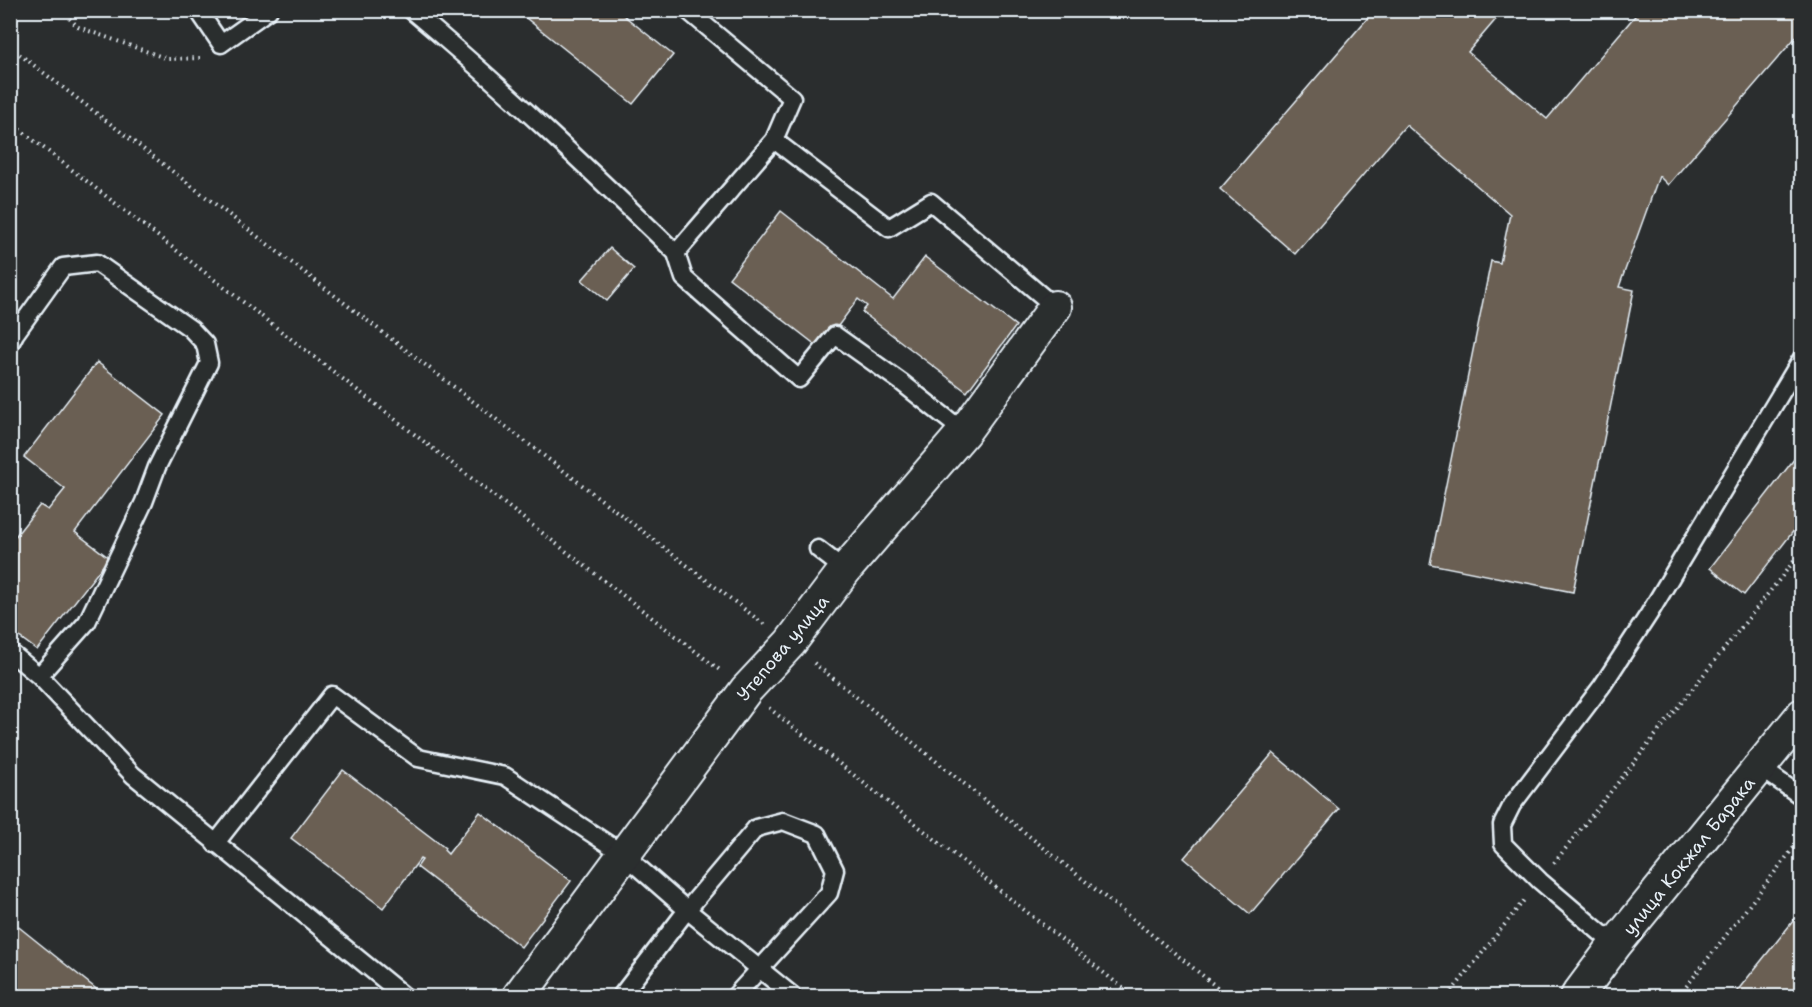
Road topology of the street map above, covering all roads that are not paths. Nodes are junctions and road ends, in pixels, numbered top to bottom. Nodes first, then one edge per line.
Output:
1 (198, 10) edge
2 (269, 10) edge
3 (411, 10) edge
4 (687, 10) edge
5 (774, 140) junction
6 (676, 253) junction
7 (1055, 307) joint
8 (10, 344) edge
9 (1802, 358) edge
10 (964, 432) junction
11 (818, 549) dead end
12 (845, 570) junction
13 (10, 652) edge
14 (39, 676) junction
15 (1802, 715) edge
16 (1761, 768) junction
17 (1802, 797) edge
18 (215, 844) junction
19 (623, 854) junction
20 (687, 910) junction
21 (1615, 945) junction
22 (758, 969) junction
23 (404, 996) edge
24 (519, 996) edge
25 (621, 996) edge
26 (735, 996) edge
27 (793, 996) edge
28 (1576, 996) edge

1 - 2 lane
3 - 6 lane
4 - 5 lane
5 - 6 lane
5 - 7 lane
6 - 10 lane
7 - 10 street, Утепова улица
8 - 14 lane
9 - 21 lane
10 - 12 street, Утепова улица
11 - 12 lane
12 - 19 street, Утепова улица
13 - 14 lane
14 - 18 lane
15 - 16 street, улица Кокжал Барака
16 - 17 lane
16 - 21 street, улица Кокжал Барака
18 - 19 lane
18 - 23 lane
19 - 20 lane
19 - 24 street, Утепова улица
20 - 22 lane
20 - 22 lane
20 - 25 lane
21 - 28 street, улица Кокжал Барака
22 - 26 lane
22 - 27 lane

